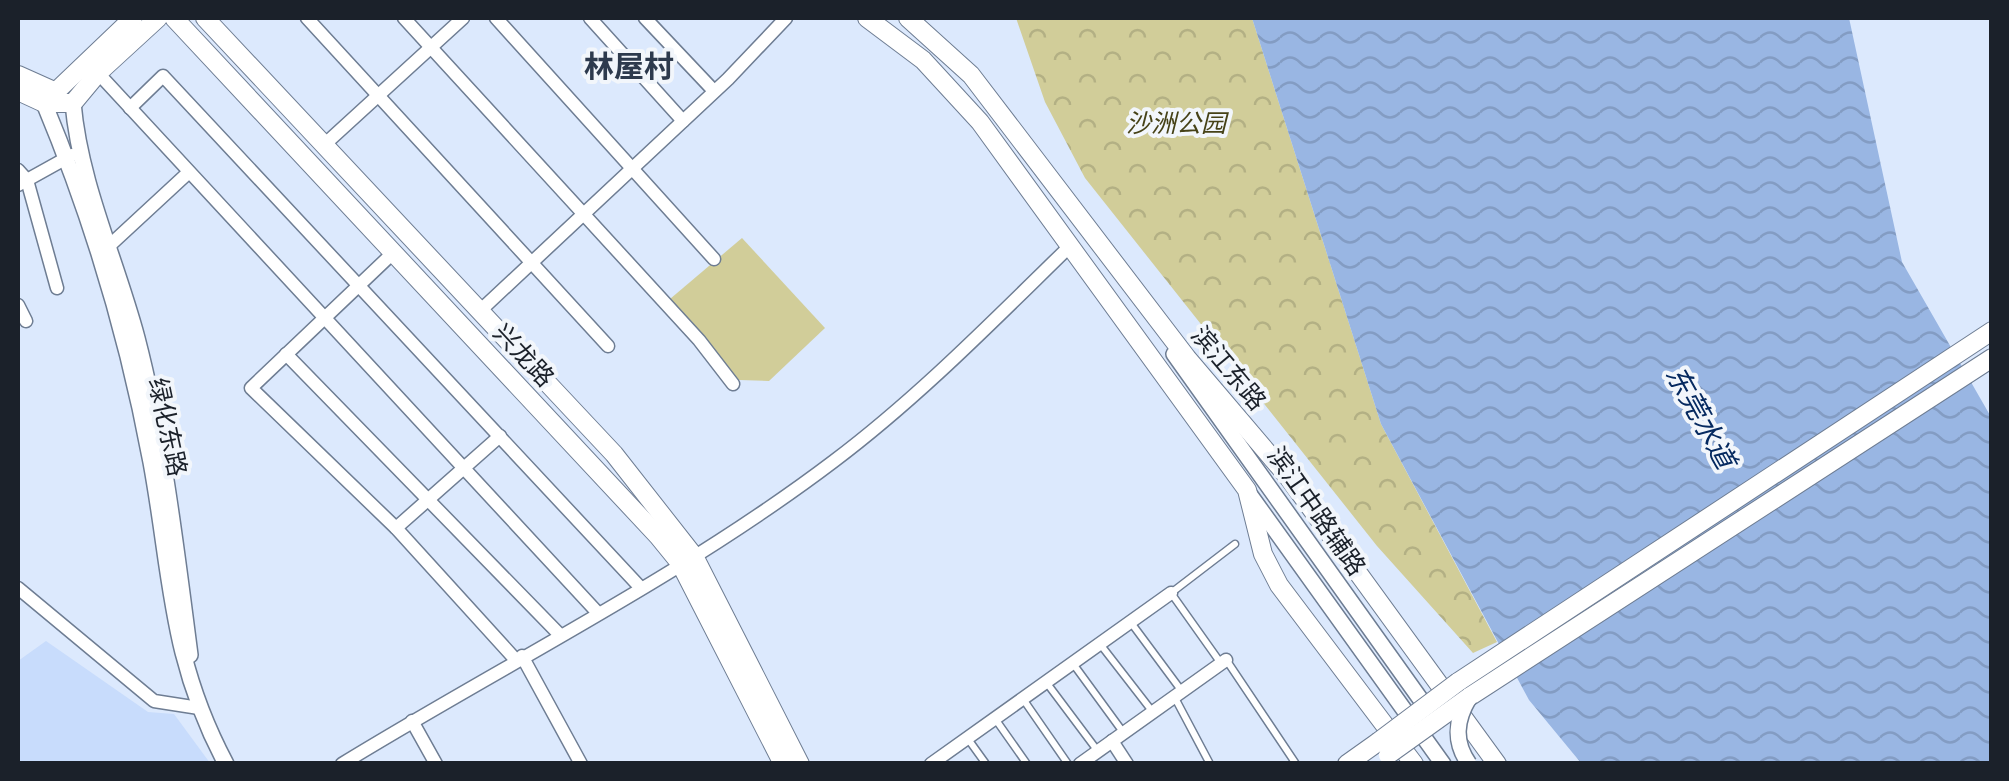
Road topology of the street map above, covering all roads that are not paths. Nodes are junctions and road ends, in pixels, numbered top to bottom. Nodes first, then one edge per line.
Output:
1 (132, 18) edge
2 (158, 18) edge
3 (174, 18) edge
4 (206, 18) edge
5 (307, 18) edge
6 (404, 18) edge
7 (463, 18) edge
8 (496, 18) edge
9 (590, 18) edge
10 (645, 18) edge
11 (786, 18) edge
12 (866, 18) edge
13 (908, 18) edge
14 (431, 47) junction
15 (98, 73) junction
16 (18, 75) edge
17 (18, 90) edge
18 (714, 91) junction
19 (378, 96) junction
20 (50, 97) junction
21 (73, 103) junction
22 (130, 108) junction
23 (683, 121) junction
24 (324, 146) junction
25 (72, 155) junction
26 (633, 168) junction
27 (189, 172) junction
28 (21, 178) edge
29 (583, 214) junction
30 (109, 246) junction
31 (1070, 246) junction
32 (394, 252) junction
33 (714, 259) dead end
34 (531, 262) junction
35 (1125, 280) junction
36 (360, 284) junction
37 (57, 288) dead end
38 (18, 305) edge
39 (482, 309) junction
40 (325, 317) junction
41 (26, 321) dead end
42 (1992, 331) edge
43 (608, 346) dead end
44 (286, 354) junction
45 (1992, 358) edge
46 (733, 384) dead end
47 (500, 436) junction
48 (464, 468) junction
49 (1247, 490) junction
50 (428, 500) junction
51 (396, 528) junction
52 (1235, 544) dead end
53 (687, 559) junction
54 (639, 586) junction
55 (18, 588) edge
56 (1172, 593) junction
57 (597, 612) junction
58 (1130, 622) junction
59 (559, 634) junction
60 (1100, 644) junction
61 (518, 658) junction
62 (1224, 661) junction
63 (1073, 663) junction
64 (1046, 682) junction
65 (1178, 694) junction
66 (1469, 697) junction
67 (1023, 699) junction
68 (198, 708) junction
69 (1153, 712) junction
70 (1431, 714) junction
71 (996, 719) junction
72 (412, 720) junction
73 (1414, 726) junction
74 (1118, 737) junction
75 (968, 739) junction
76 (1098, 751) junction
77 (1381, 754) edge
78 (226, 764) edge
79 (237, 764) edge
80 (342, 764) edge
81 (436, 764) edge
82 (581, 764) edge
83 (783, 764) edge
84 (800, 764) edge
85 (931, 764) edge
86 (986, 764) edge
87 (1027, 764) edge
88 (1068, 764) edge
89 (1080, 764) edge
90 (1127, 764) edge
91 (1210, 764) edge
92 (1296, 764) edge
93 (1346, 764) edge
94 (1414, 764) edge
95 (1443, 764) edge
96 (1468, 764) edge
97 (1497, 764) edge

1 - 20 main road
2 - 15 main road
3 - 32 main road, 兴龙路
4 - 24 main road, 兴龙路
5 - 19 street
6 - 14 street
7 - 14 street
8 - 26 street
9 - 23 street
10 - 18 street
11 - 18 street
12 - 31 main road
13 - 35 main road, 滨江东路
14 - 19 street
14 - 29 street
15 - 21 main road
15 - 22 street
16 - 20 main road
17 - 20 main road
18 - 23 street
19 - 24 street
19 - 34 street
20 - 21 main road
20 - 25 street, 绿化东路
21 - 25 street, 绿化东路
22 - 27 street
22 - 36 street
23 - 26 street
24 - 39 main road, 兴龙路
25 - 28 street
25 - 30 street, 绿化东路
25 - 68 street, 绿化东路
26 - 29 street
26 - 33 street
27 - 30 street
27 - 40 street
28 - 37 street
29 - 34 street
29 - 46 street
30 - 79 street, 绿化东路
31 - 49 main road
31 - 53 street
32 - 36 street
32 - 53 main road, 兴龙路
34 - 39 street
34 - 43 street
35 - 70 street, 滨江中路辅路
35 - 97 main road, 滨江东路
36 - 40 street
36 - 47 street
38 - 41 street
39 - 53 main road, 兴龙路
40 - 44 street
40 - 48 street
42 - 70 main road, bridge
44 - 50 street
44 - 51 street
45 - 66 main road
47 - 48 street
47 - 54 street
48 - 50 street
48 - 57 street
49 - 73 street, 滨江中路辅路
49 - 94 main road
50 - 51 street
50 - 59 street
51 - 61 street
52 - 56 lane
53 - 54 street
53 - 83 main road, 兴龙路
53 - 84 main road, 兴龙路
54 - 57 street
55 - 68 street
56 - 58 street
56 - 62 lane
57 - 59 street
58 - 60 street
58 - 65 lane
59 - 61 street
60 - 63 street
60 - 69 lane
61 - 72 street
61 - 82 street
62 - 65 street
62 - 92 lane
63 - 64 street
63 - 74 lane
64 - 67 street
64 - 76 lane
65 - 69 street
65 - 91 lane
66 - 70 main road, bridge
66 - 96 street, bridge
67 - 71 street
67 - 88 lane
68 - 78 street, 绿化东路
69 - 74 street
70 - 73 main road, bridge
71 - 75 street
71 - 87 lane
72 - 80 street
72 - 81 street
73 - 77 main road, bridge
73 - 95 street, 滨江中路辅路
74 - 76 street
74 - 90 street
75 - 85 street
75 - 86 lane
76 - 89 street
77 - 93 main road

